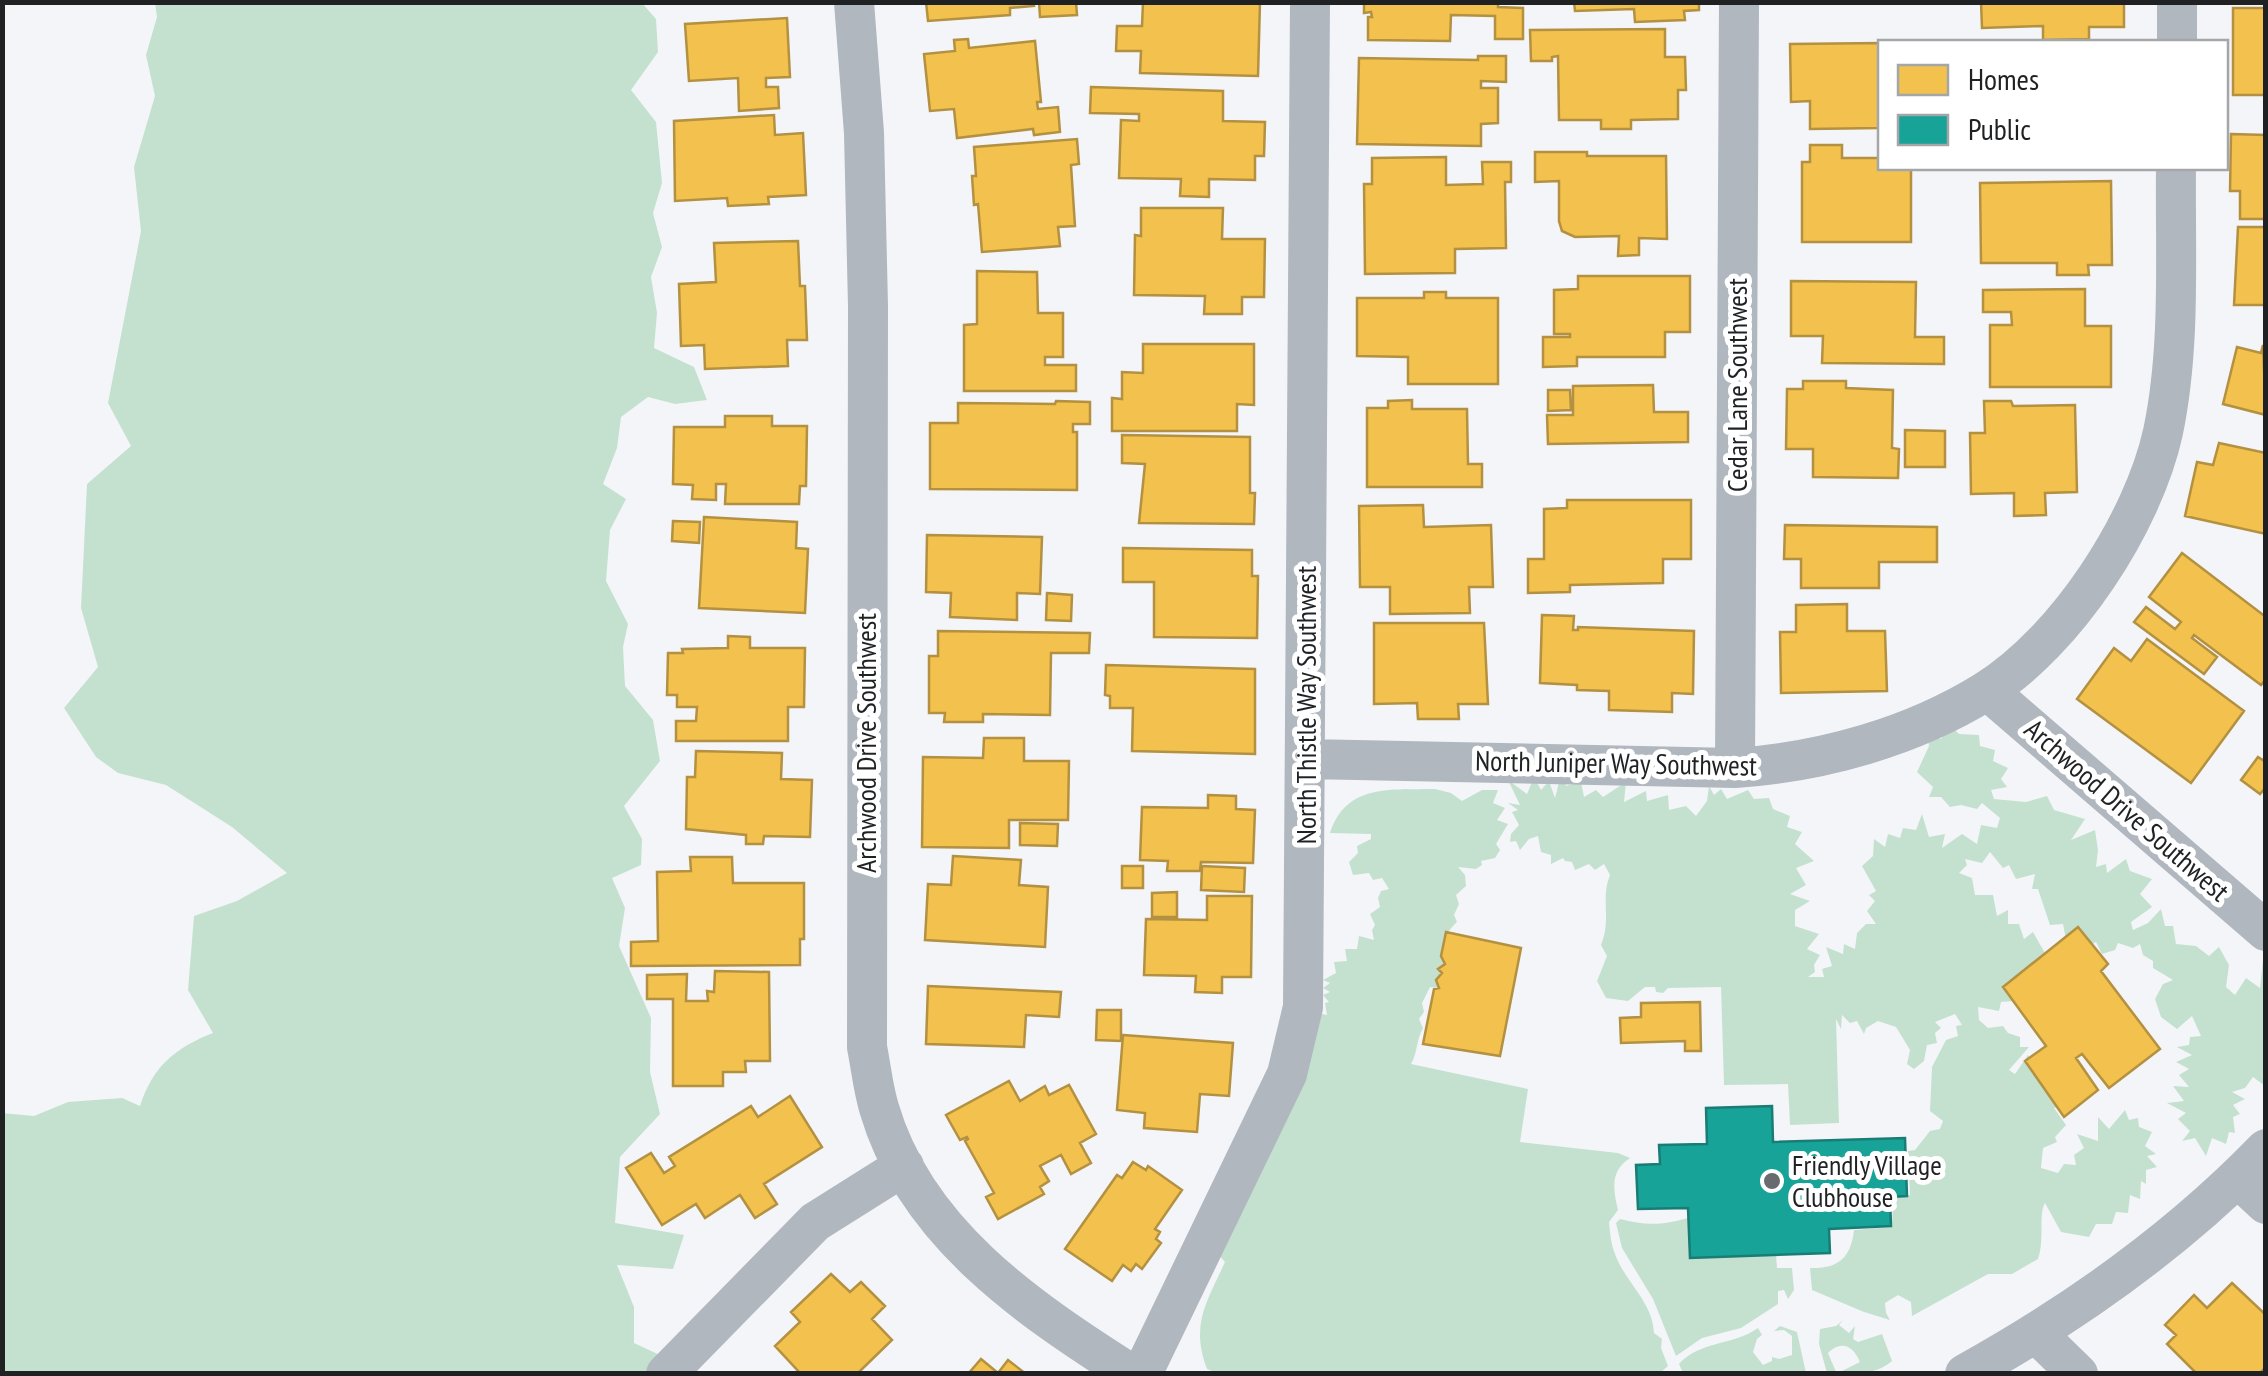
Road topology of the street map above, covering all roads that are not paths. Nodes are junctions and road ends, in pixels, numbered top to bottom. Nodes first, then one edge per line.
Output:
1 (854, 2) edge
2 (1310, 2) edge
3 (1740, 2) edge
4 (2177, 2) edge
5 (2177, 40) edge
6 (2176, 170) edge
7 (1988, 690) junction
8 (1307, 759) junction
9 (1735, 768) junction
10 (2266, 930) edge
11 (2266, 1149) edge
12 (904, 1166) junction
13 (2252, 1191) edge
14 (2037, 1334) junction
15 (666, 1374) edge
16 (1131, 1374) edge
17 (1142, 1374) edge
18 (1964, 1374) edge
19 (2078, 1374) edge

1 - 12 street, Archwood Drive Southwest
2 - 8 street, North Thistle Way Southwest
3 - 9 street, Cedar Lane Southwest
4 - 5 street
6 - 7 street, North Juniper Way Southwest
7 - 9 street, North Juniper Way Southwest
7 - 10 street, Archwood Drive Southwest
8 - 9 street, North Juniper Way Southwest
8 - 17 street, North Thistle Way Southwest
11 - 13 street
12 - 15 street
12 - 16 street, Archwood Drive Southwest
13 - 14 street
14 - 18 street
14 - 19 street

